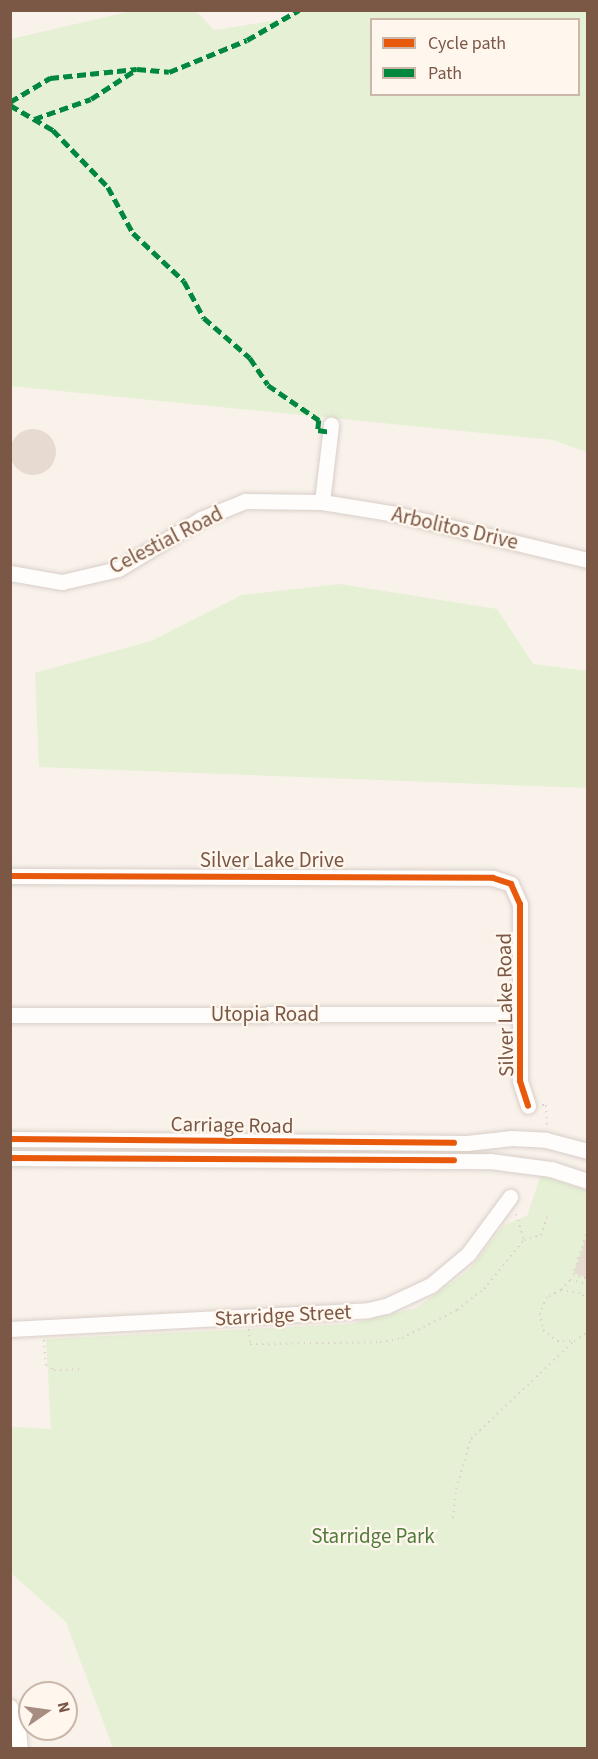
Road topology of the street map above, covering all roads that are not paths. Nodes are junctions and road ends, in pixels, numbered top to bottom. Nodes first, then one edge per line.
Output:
1 (331, 425) dead end
2 (322, 502) junction
3 (588, 560) edge
4 (10, 573) edge
5 (10, 876) edge
6 (520, 904) joint
7 (519, 1014) junction
8 (10, 1015) edge
9 (528, 1106) road end
10 (10, 1139) edge
11 (454, 1143) junction
12 (588, 1152) edge
13 (10, 1158) edge
14 (454, 1160) junction
15 (588, 1181) edge
16 (510, 1197) dead end
17 (10, 1329) edge
18 (10, 1707) edge
19 (20, 1749) edge

1 - 2 street
2 - 3 street, Arbolitos Drive
2 - 4 street, Celestial Road
5 - 6 street, Silver Lake Drive
6 - 7 street, Silver Lake Road
7 - 8 street, Utopia Road
7 - 9 street, Silver Lake Road
10 - 11 street, Carriage Road
11 - 12 street, Carriage Road
11 - 14 street
13 - 14 street, Carriage Road
14 - 15 street, Carriage Road
16 - 17 street, Starridge Street
18 - 19 street

